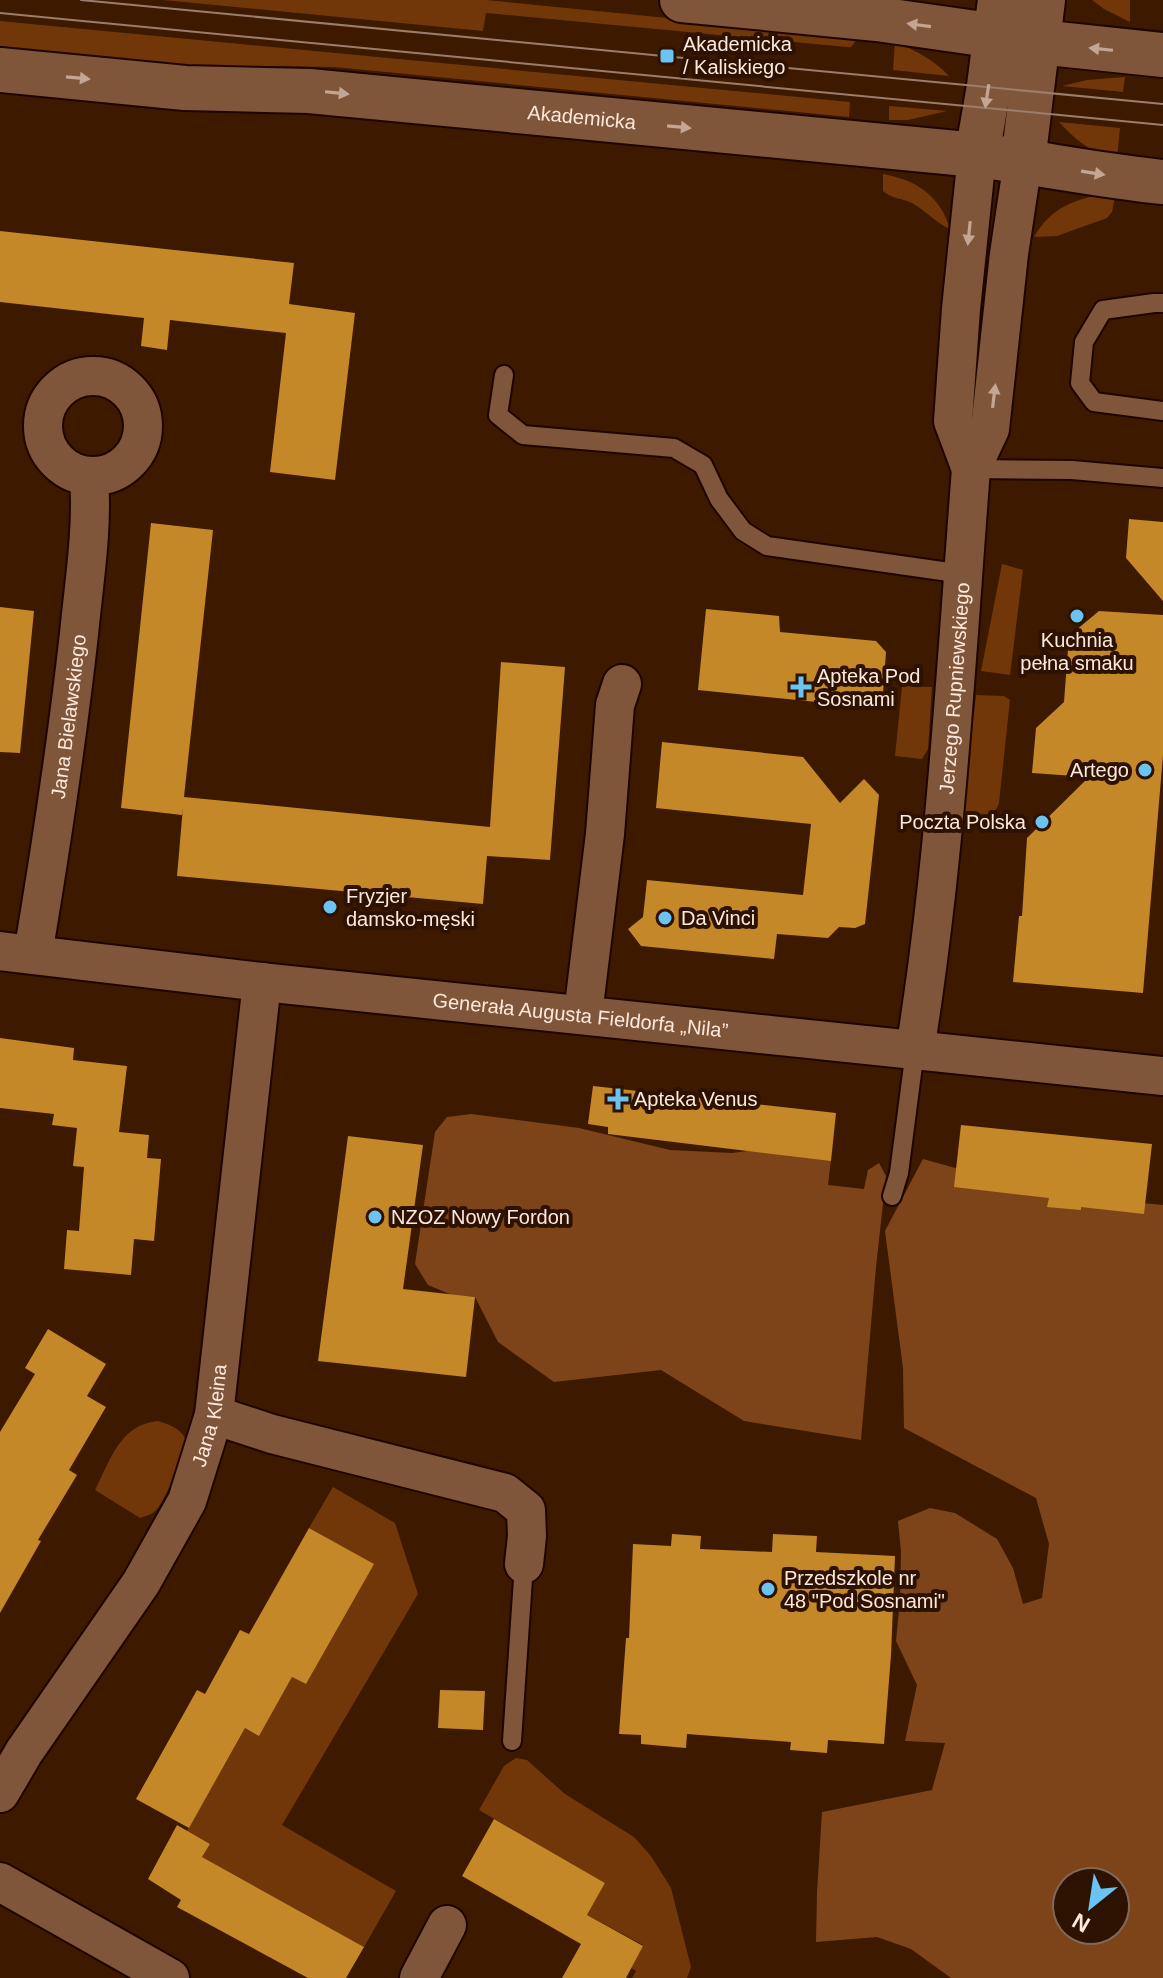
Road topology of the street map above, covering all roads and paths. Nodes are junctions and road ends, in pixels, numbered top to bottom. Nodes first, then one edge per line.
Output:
1 (682, 0) edge
2 (998, 18) edge
3 (1041, 21) edge
4 (1163, 55) edge
5 (0, 70) edge
6 (977, 155) junction
7 (1023, 161) junction
8 (1163, 182) edge
9 (1163, 303) edge
10 (504, 375) dead end
11 (1163, 411) edge
12 (971, 469) junction
13 (89, 476) dead end
14 (1163, 478) edge
15 (963, 574) junction
16 (622, 684) dead end
17 (17, 952) edge
18 (262, 982) junction
19 (583, 1014) junction
20 (915, 1050) junction
21 (1163, 1076) edge
22 (892, 1196) dead end
23 (214, 1415) junction
24 (524, 1564) joint
25 (512, 1741) dead end
26 (0, 1793) edge
27 (0, 1882) edge
28 (447, 1925) dead end
29 (170, 1978) edge
30 (419, 1978) edge

2 -> 1 street
2 - 3 street
2 -> 6 street, Jerzego Rupniewskiego
4 -> 3 street
3 - 7 street
5 -> 6 street, Akademicka
6 - 7 street, Akademicka
6 -> 12 street, Jerzego Rupniewskiego
7 -> 8 street, Akademicka
12 -> 7 street, Jerzego Rupniewskiego
9 - 11 lane
10 - 15 lane
12 - 14 lane
12 - 15 street, Jerzego Rupniewskiego
13 - 17 street, Jana Bielawskiego
15 - 20 street, Jerzego Rupniewskiego
16 - 19 street
17 - 18 street, Generała Augusta Fieldorfa „Nila”
18 - 19 street, Generała Augusta Fieldorfa „Nila”
18 - 23 street, Jana Kleina
19 - 20 street, Generała Augusta Fieldorfa „Nila”
20 - 21 street, Generała Augusta Fieldorfa „Nila”
20 - 22 lane
23 - 24 street
23 - 26 street, Jana Kleina
24 - 25 lane
27 - 29 street
28 - 30 street

